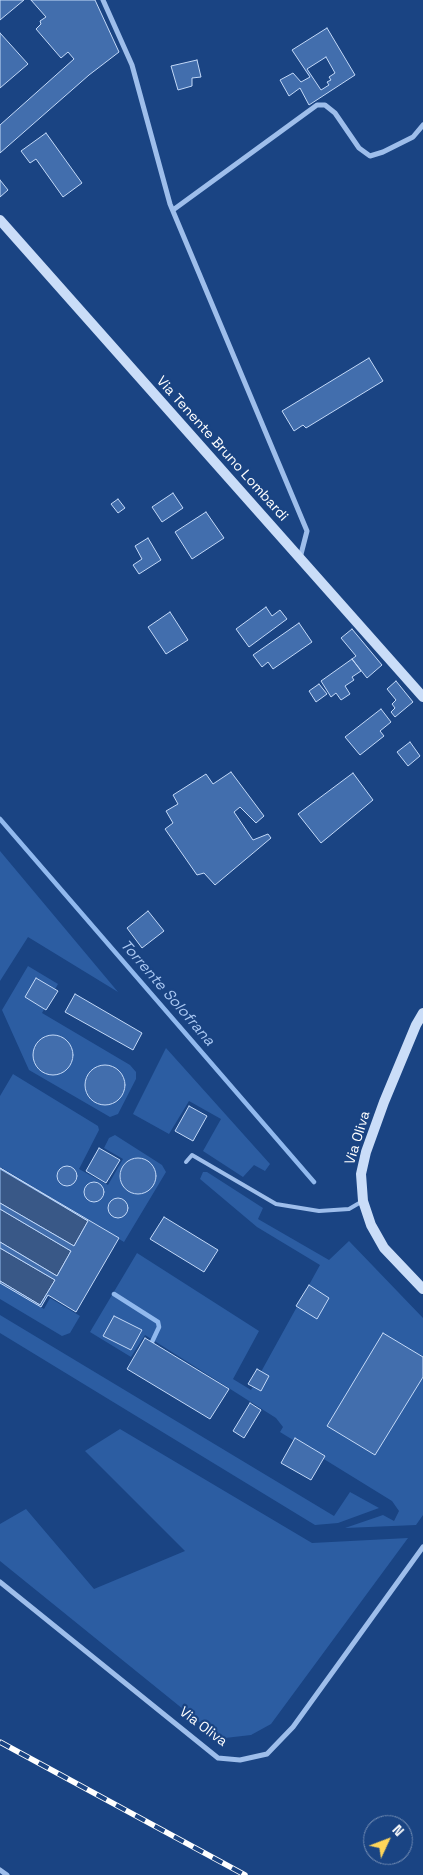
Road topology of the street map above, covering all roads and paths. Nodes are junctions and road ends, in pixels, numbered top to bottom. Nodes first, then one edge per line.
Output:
1 (103, 0) edge
2 (423, 125) edge
3 (173, 210) junction
4 (0, 220) edge
5 (300, 558) junction
6 (423, 697) edge
7 (423, 1013) edge
8 (186, 1162) dead end
9 (363, 1201) junction
10 (423, 1289) edge
11 (423, 1547) edge
12 (0, 1582) edge
13 (0, 1870) edge
14 (8, 1875) edge

1 - 3 street
2 - 3 street
3 - 5 street
4 - 5 main road, Via Tenente Bruno Lombardi
5 - 6 main road, Via Tenente Bruno Lombardi
7 - 9 main road, Via Oliva
8 - 9 lane
9 - 10 main road, Via Oliva
11 - 12 street, Via Oliva
13 - 14 street

